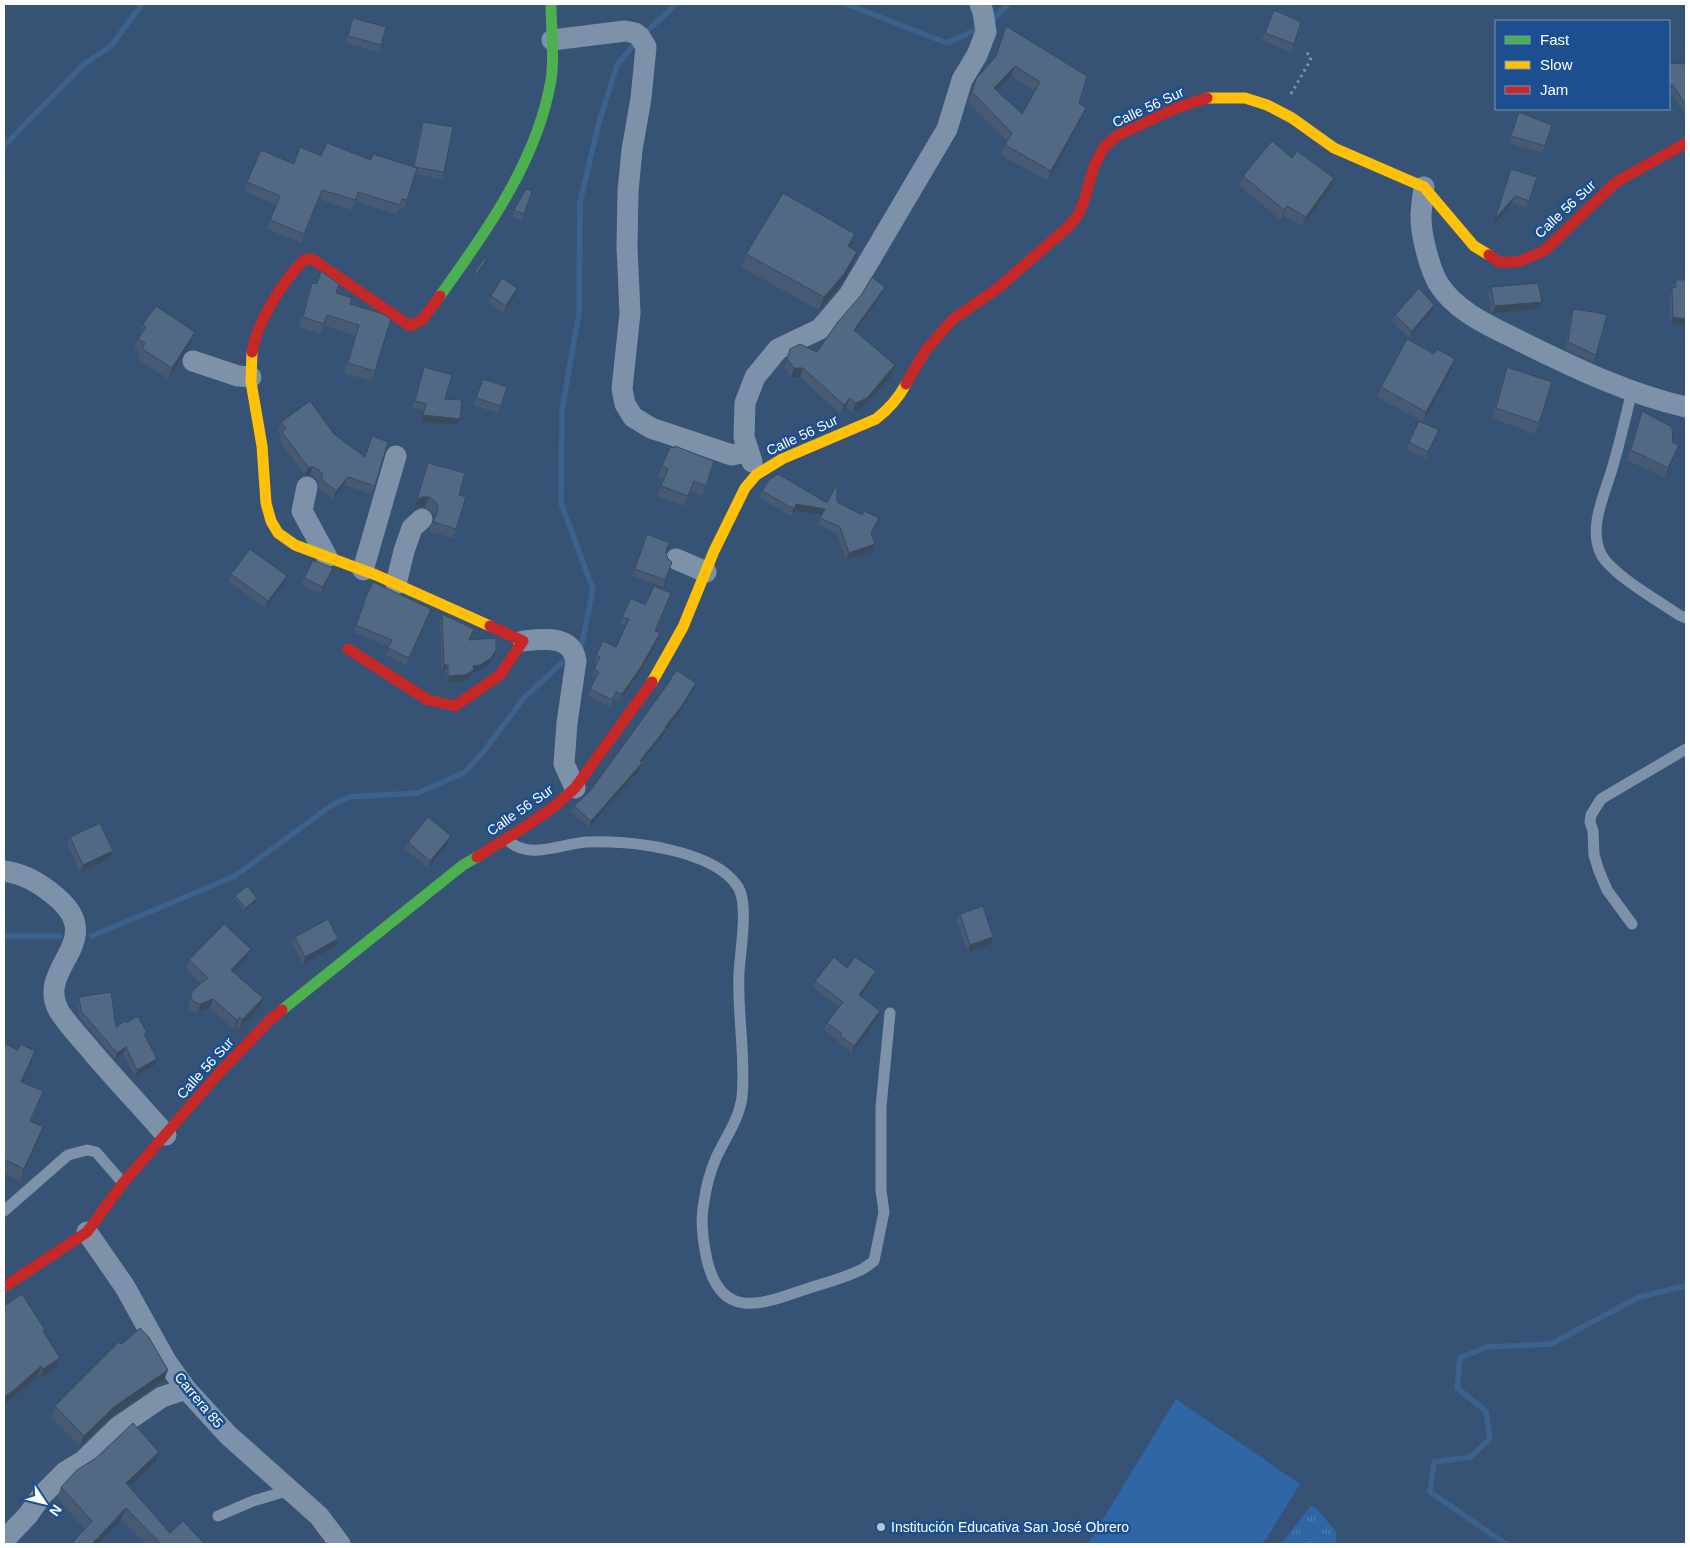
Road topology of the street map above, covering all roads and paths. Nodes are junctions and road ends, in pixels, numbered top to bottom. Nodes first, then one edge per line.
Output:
1 (551, 4) edge
2 (983, 16) edge
3 (552, 40) junction
4 (1304, 50) dead end
5 (1280, 112) junction
6 (1686, 143) edge
7 (1424, 187) junction
8 (193, 361) dead end
9 (251, 377) junction
10 (1632, 391) junction
11 (1686, 407) edge
12 (748, 449) junction
13 (396, 456) dead end
14 (756, 474) junction
15 (307, 487) dead end
16 (422, 519) dead end
17 (327, 557) junction
18 (676, 559) dead end
19 (363, 570) junction
20 (706, 572) junction
21 (396, 584) junction
22 (1686, 618) edge
23 (523, 641) junction
24 (348, 649) dead end
25 (1686, 749) edge
26 (575, 788) junction
27 (507, 838) junction
28 (4, 871) edge
29 (1632, 924) dead end
30 (890, 1013) dead end
31 (166, 1135) junction
32 (123, 1183) junction
33 (4, 1211) edge
34 (87, 1232) junction
35 (4, 1287) edge
36 (186, 1389) junction
37 (290, 1490) junction
38 (218, 1516) dead end
39 (4, 1537) edge
40 (340, 1544) edge

1 - 3 street
2 - 12 street
3 - 9 street
3 - 12 street
4 - 5 path
5 - 7 street, Calle 56 Sur
5 - 14 street, Calle 56 Sur
6 - 7 street, Calle 56 Sur
7 - 10 street
8 - 9 street
9 - 17 street
10 - 11 street
10 - 22 lane
12 - 14 street
13 - 19 street
14 - 20 street, Calle 56 Sur
15 - 17 street
16 - 21 street
17 - 19 street
18 - 20 street
19 - 21 street
20 - 26 street, Calle 56 Sur
21 - 23 street
23 - 24 street
23 - 26 street
25 - 29 lane
26 - 27 street, Calle 56 Sur
27 - 30 lane
27 - 31 street, Calle 56 Sur
28 - 31 street
31 - 32 street, Calle 56 Sur
32 - 33 lane
32 - 34 street, Calle 56 Sur
34 - 35 street, Calle 56 Sur
34 - 36 street, Carrera 85
36 - 37 street, Carrera 85
36 - 39 street
37 - 38 lane
37 - 40 street, Carrera 85

